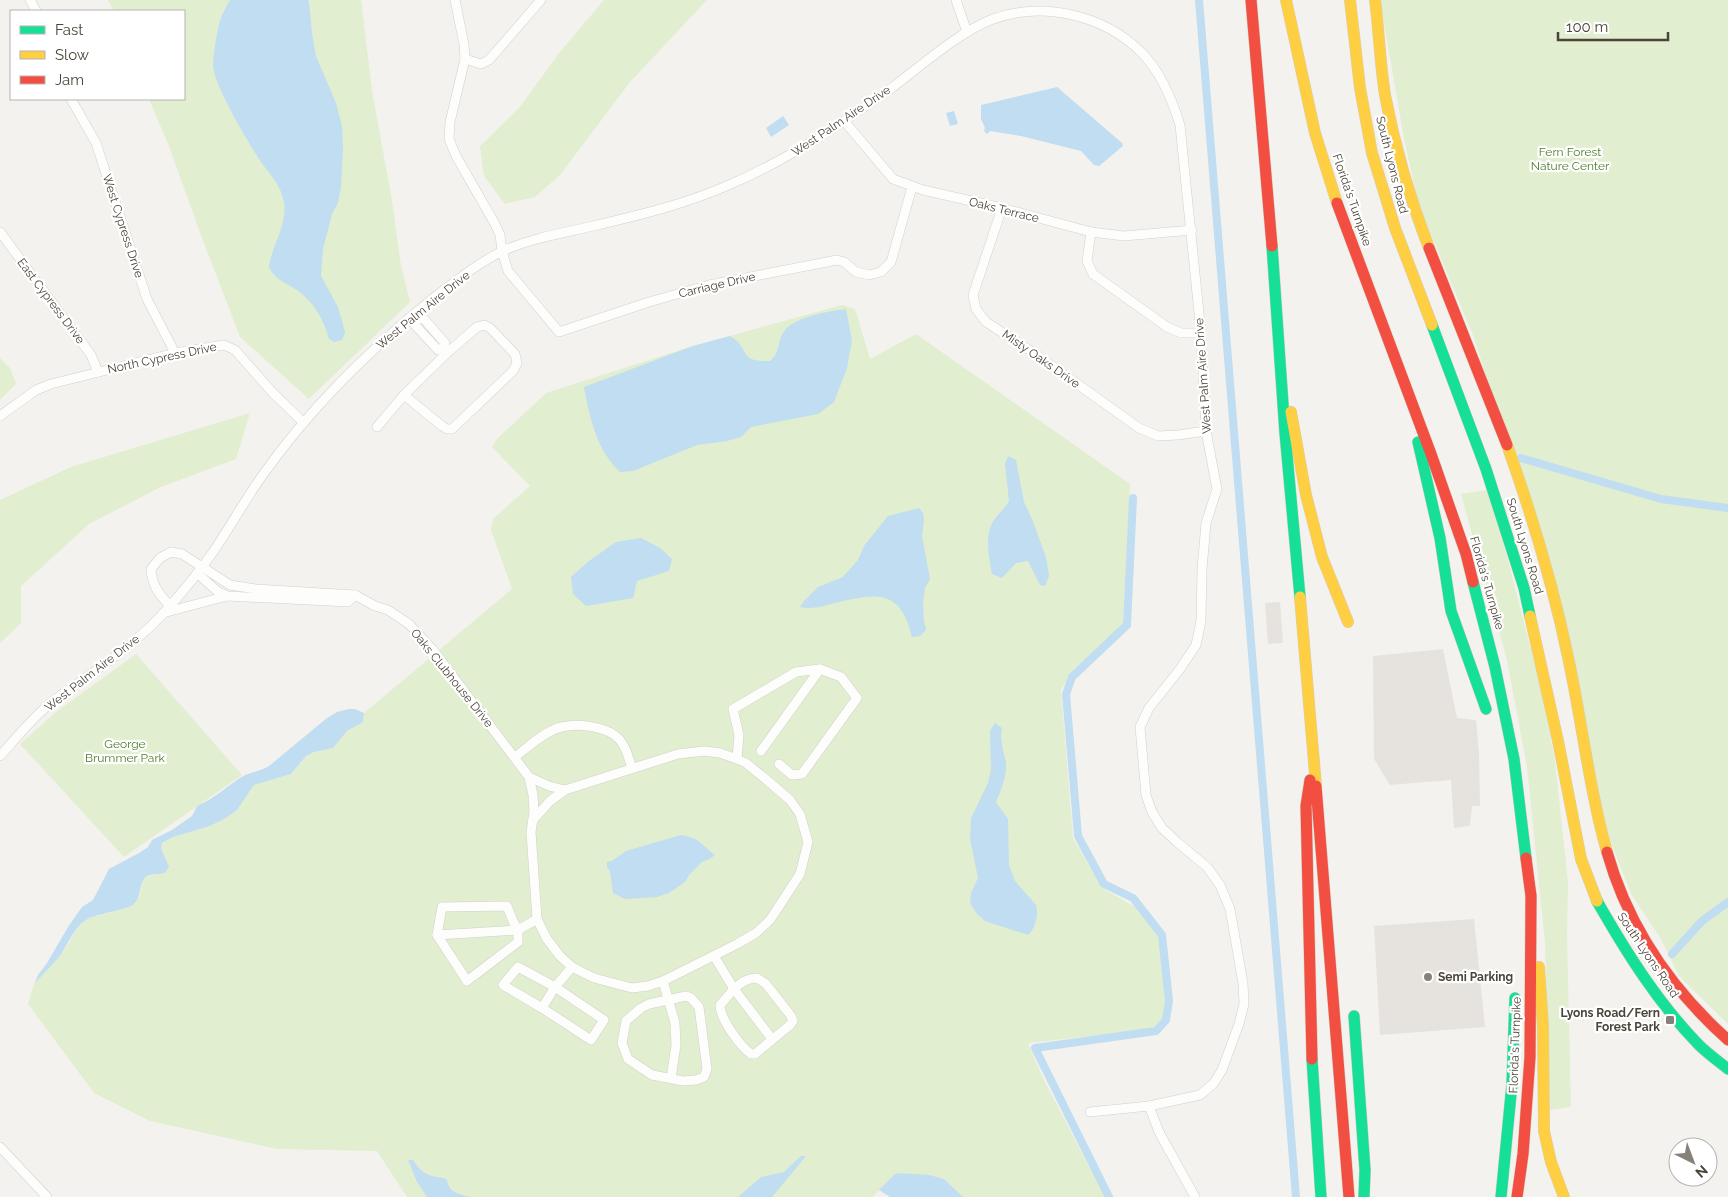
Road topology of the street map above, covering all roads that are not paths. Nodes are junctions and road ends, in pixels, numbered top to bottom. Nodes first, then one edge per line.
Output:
1 (455, 0) edge
2 (541, 0) edge
3 (956, 0) edge
4 (1251, 0) edge
5 (1286, 0) edge
6 (1350, 0) edge
7 (1374, 0) edge
8 (968, 32) junction
9 (465, 59) junction
10 (72, 100) edge
11 (845, 122) junction
12 (912, 187) junction
13 (1002, 208) junction
14 (1192, 230) junction
15 (0, 232) edge
16 (1090, 232) junction
17 (502, 251) junction
18 (415, 317) junction
19 (1200, 333) junction
20 (445, 351) junction
21 (176, 353) junction
22 (98, 372) junction
23 (1282, 379) junction
24 (404, 395) junction
25 (1414, 408) junction
26 (0, 416) edge
27 (303, 422) junction
28 (377, 427) dead end
29 (1206, 431) junction
30 (200, 570) junction
31 (354, 595) junction
32 (227, 596) junction
33 (170, 606) junction
34 (163, 614) junction
35 (1348, 622) dead end
36 (820, 669) junction
37 (1486, 709) dead end
38 (761, 751) dead end
39 (0, 756) edge
40 (514, 757) junction
41 (737, 759) junction
42 (1313, 759) junction
43 (779, 764) dead end
44 (632, 768) junction
45 (529, 777) junction
46 (565, 790) junction
47 (533, 820) junction
48 (1531, 896) junction
49 (537, 920) junction
50 (518, 930) junction
51 (437, 935) junction
52 (714, 956) junction
53 (572, 967) junction
54 (663, 981) junction
55 (555, 987) junction
56 (734, 989) junction
57 (1516, 998) dead end
58 (669, 1000) junction
59 (1694, 1005) junction
60 (542, 1008) junction
61 (1703, 1015) junction
62 (1354, 1016) dead end
63 (1678, 1020) junction
64 (1687, 1031) junction
65 (772, 1039) junction
66 (1728, 1040) edge
67 (1728, 1069) edge
68 (671, 1078) junction
69 (1149, 1106) junction
70 (1090, 1112) dead end
71 (0, 1148) edge
72 (48, 1197) edge
73 (1195, 1197) edge
74 (1322, 1197) edge
75 (1348, 1197) edge
76 (1364, 1197) edge
77 (1501, 1197) edge
78 (1517, 1197) edge
79 (1564, 1197) edge

1 - 9 street
2 - 9 street
3 - 8 street
4 - 23 main road
5 - 25 main road, Florida's Turnpike
6 - 63 main road, South Lyons Road
7 - 59 main road, South Lyons Road
8 - 11 street, West Palm Aire Drive
8 - 14 street, West Palm Aire Drive
9 - 17 street
10 - 21 street, West Cypress Drive
11 - 12 street, Oaks Terrace
11 - 17 street, West Palm Aire Drive
12 - 13 street, Oaks Terrace
12 - 17 street, Carriage Drive
13 - 16 street, Oaks Terrace
13 - 29 street, Misty Oaks Drive
14 - 16 street, Oaks Terrace
14 - 19 street, West Palm Aire Drive
15 - 22 street, East Cypress Drive
16 - 19 street
17 - 18 street, West Palm Aire Drive
18 - 20 street
18 - 27 street, West Palm Aire Drive
19 - 29 street, West Palm Aire Drive
20 - 24 street
20 - 24 street
21 - 22 street, North Cypress Drive
21 - 27 street, North Cypress Drive
22 - 26 street, North Cypress Drive
23 - 35 main road
23 - 42 main road
24 - 28 street
25 - 37 main road
25 - 48 main road, Florida's Turnpike
27 - 30 street, West Palm Aire Drive
29 - 69 street, West Palm Aire Drive
30 - 31 street, Oaks Clubhouse Drive
30 - 32 street
30 - 33 street, West Palm Aire Drive
30 - 33 street
31 - 32 street
31 - 40 street, Oaks Clubhouse Drive
32 - 34 street
33 - 34 street, West Palm Aire Drive
34 - 39 street, West Palm Aire Drive
36 - 38 street
36 - 41 street
36 - 43 street
40 - 44 street
40 - 45 street, Oaks Clubhouse Drive
41 - 44 street, Oaks Clubhouse Drive
41 - 52 street, Oaks Clubhouse Drive
42 - 74 main road
42 - 75 main road
44 - 46 street, Oaks Clubhouse Drive
45 - 46 street, Oaks Clubhouse Drive
45 - 47 street, Oaks Clubhouse Drive
46 - 47 street, Oaks Clubhouse Drive
47 - 49 street, Oaks Clubhouse Drive
48 - 78 main road, Florida's Turnpike
48 - 79 main road
49 - 50 street
49 - 53 street, Oaks Clubhouse Drive
50 - 51 street
50 - 51 street
50 - 51 street
52 - 54 street, Oaks Clubhouse Drive
52 - 56 street
53 - 54 street, Oaks Clubhouse Drive
53 - 55 street
54 - 58 street
55 - 60 street
55 - 60 street
55 - 60 street
56 - 65 street
56 - 65 street
56 - 65 street
57 - 77 main road
58 - 68 street
58 - 68 street
58 - 68 street
59 - 61 main road, South Lyons Road
59 - 63 main road
61 - 64 main road
61 - 66 main road, South Lyons Road
62 - 76 main road
63 - 64 main road, South Lyons Road
64 - 67 main road, South Lyons Road
69 - 70 street, West Palm Aire Drive
69 - 73 street
71 - 72 street

